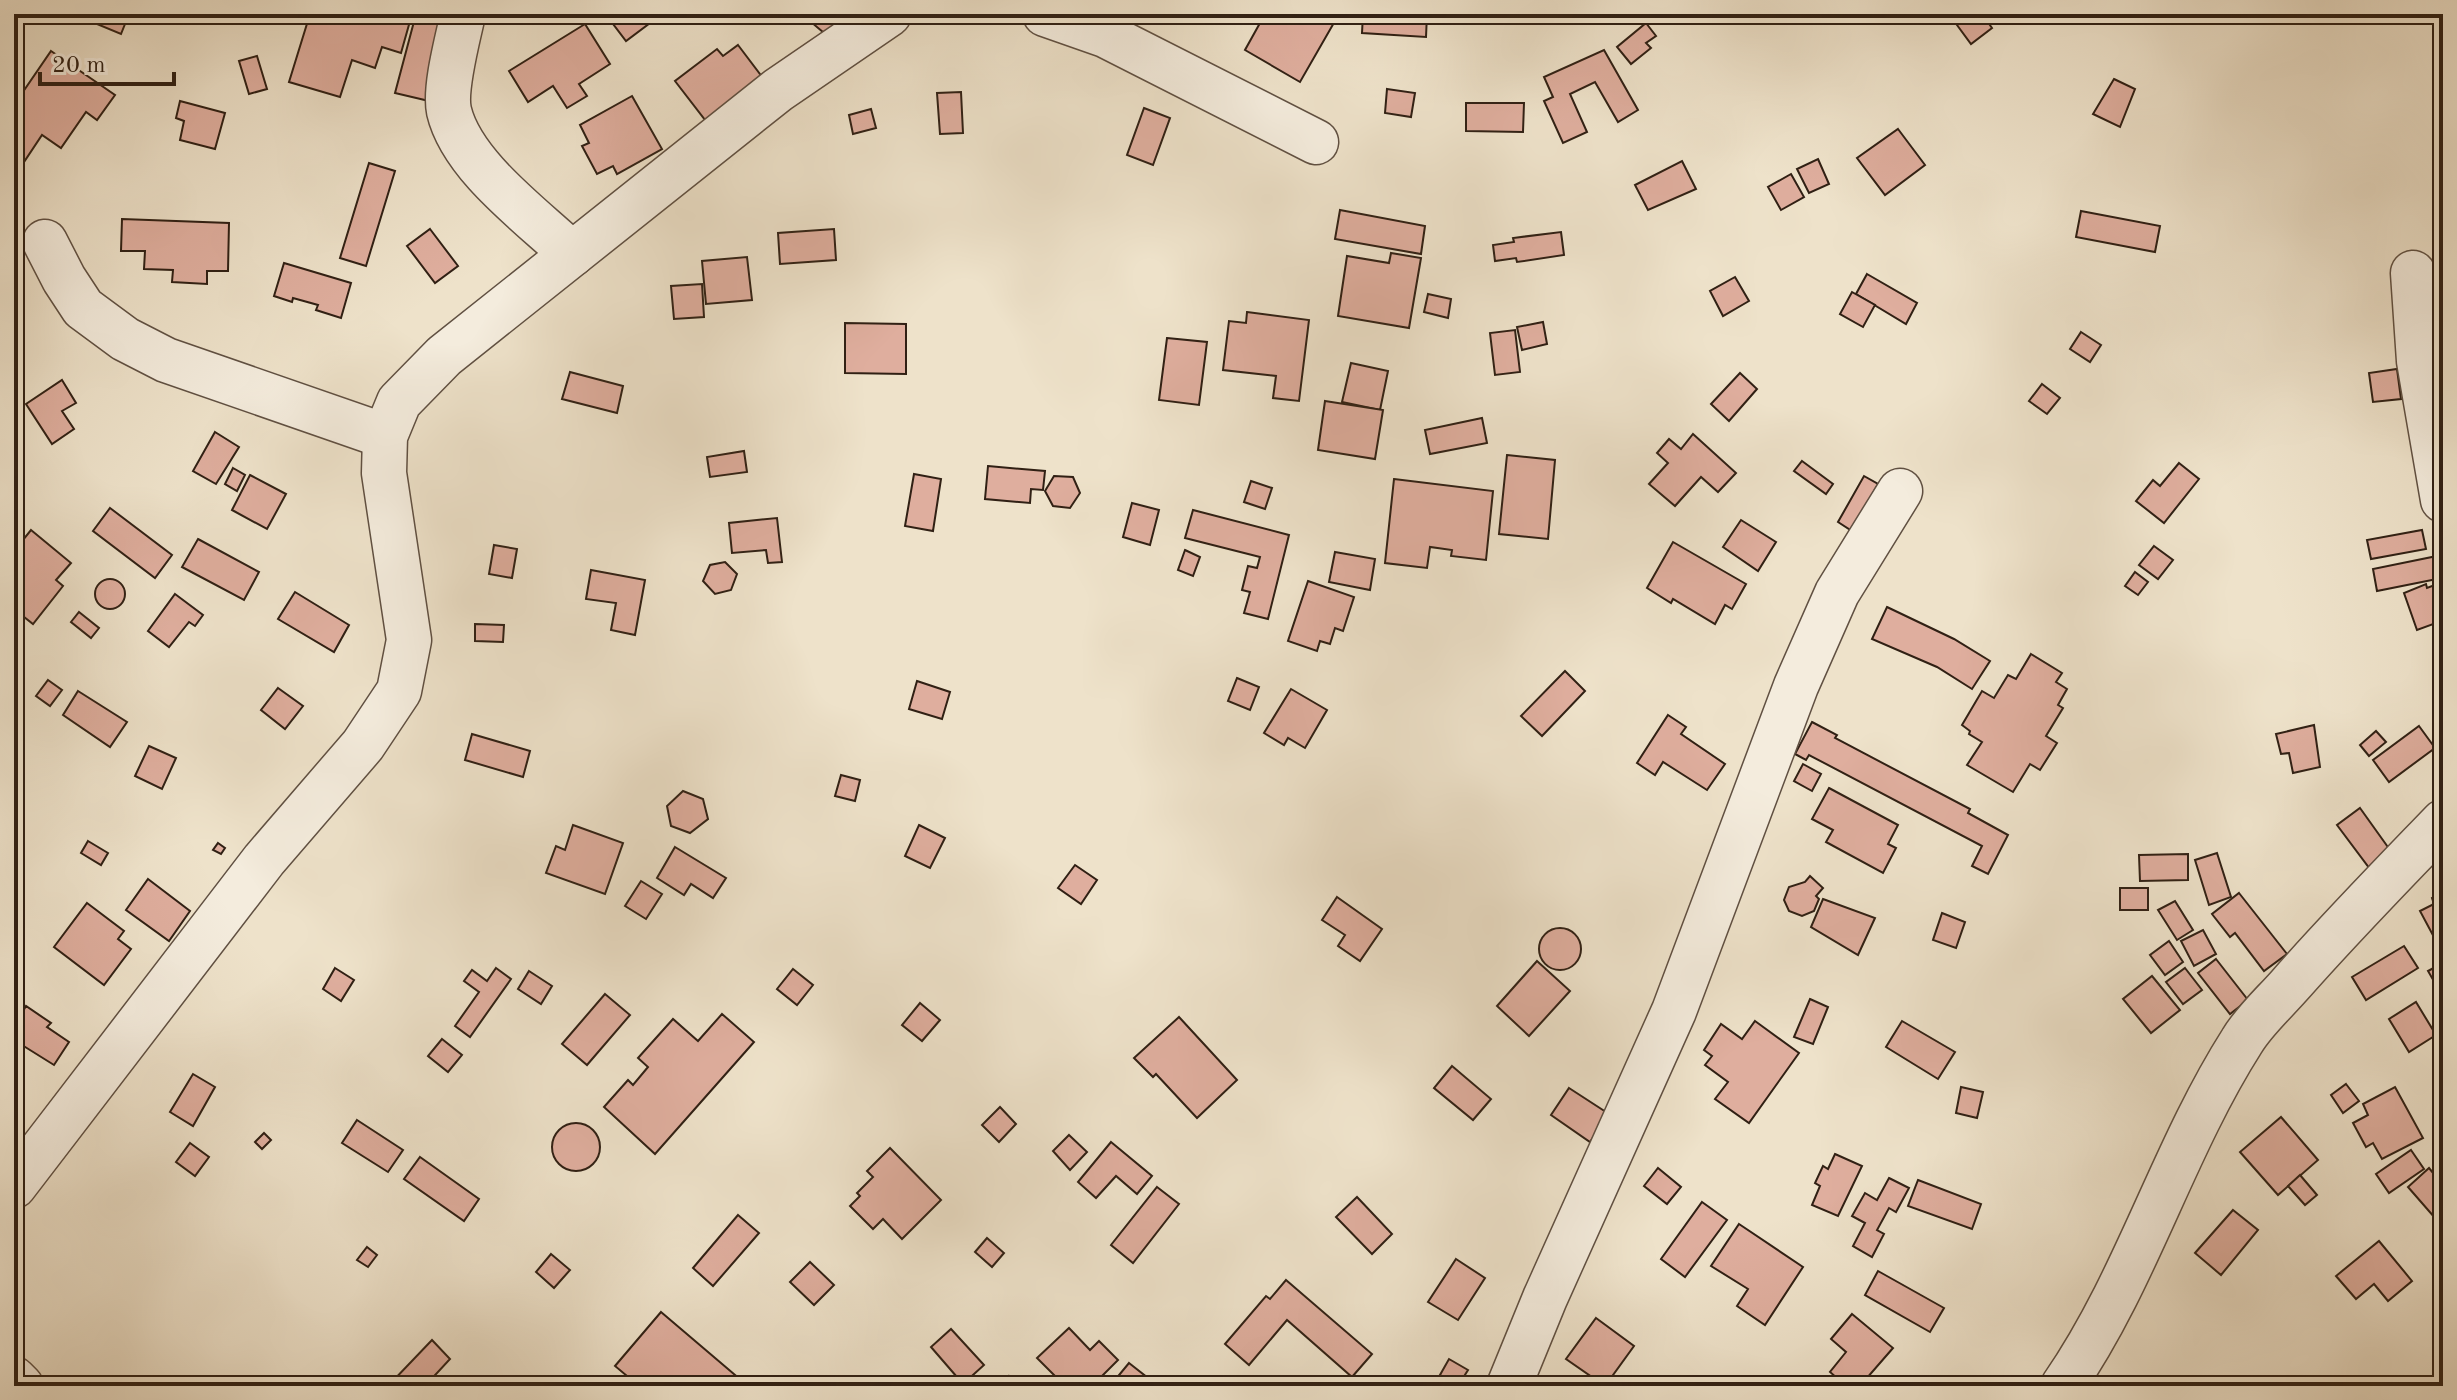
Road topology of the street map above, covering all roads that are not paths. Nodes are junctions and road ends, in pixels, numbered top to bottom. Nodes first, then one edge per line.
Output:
1 (463, 14) edge
2 (889, 14) edge
3 (1045, 14) edge
4 (1316, 142) dead end
5 (45, 242) dead end
6 (572, 254) junction
7 (2413, 273) dead end
8 (385, 436) junction
9 (1900, 491) dead end
10 (2443, 500) edge
11 (2443, 822) edge
12 (14, 1186) edge
13 (14, 1379) edge
14 (21, 1386) edge
15 (1509, 1386) edge
16 (2063, 1386) edge

1 - 6 street
2 - 6 street
3 - 4 street
5 - 8 street
6 - 8 street
7 - 10 street
8 - 12 street
9 - 15 street
11 - 16 street
13 - 14 street

